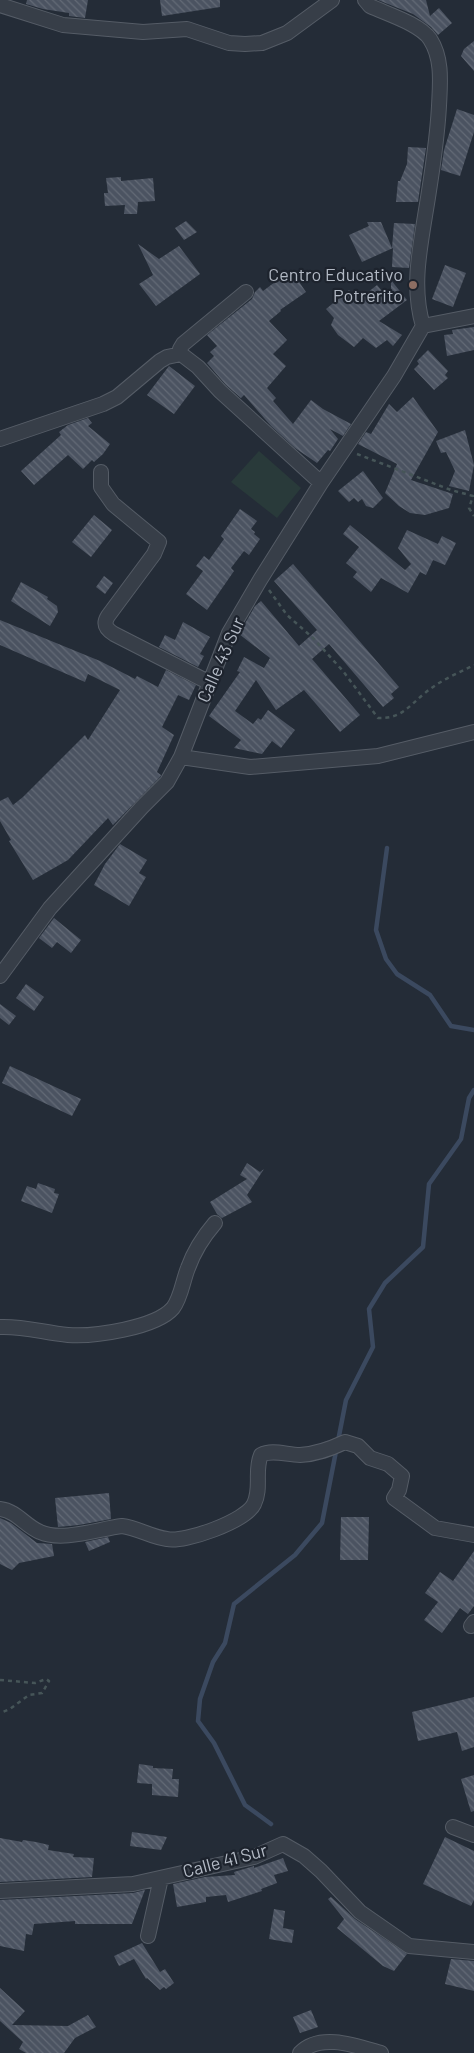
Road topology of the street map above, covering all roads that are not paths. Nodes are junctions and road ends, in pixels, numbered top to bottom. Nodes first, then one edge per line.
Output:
1 (332, 0) edge
2 (365, 0) edge
3 (0, 5) edge
4 (246, 292) dead end
5 (474, 316) edge
6 (423, 326) junction
7 (181, 354) junction
8 (0, 439) edge
9 (101, 472) dead end
10 (321, 484) junction
11 (210, 683) junction
12 (474, 732) edge
13 (181, 757) junction
14 (0, 976) edge
15 (216, 1223) dead end
16 (0, 1327) edge
17 (0, 1509) edge
18 (474, 1535) edge
19 (453, 1827) dead end
20 (474, 1835) edge
21 (162, 1878) junction
22 (0, 1891) edge
23 (148, 1936) dead end
24 (474, 1952) edge
25 (300, 2053) edge
26 (382, 2053) edge

1 - 3 street
2 - 6 street
4 - 7 street
5 - 6 street
6 - 10 street, Calle 43 Sur
7 - 8 street
7 - 10 street
9 - 11 street
10 - 11 street, Calle 43 Sur
11 - 13 street, Calle 43 Sur
12 - 13 street
13 - 14 street, Calle 43 Sur
15 - 16 street
17 - 18 street
19 - 20 street
21 - 22 street, Calle 41 Sur
21 - 23 street
21 - 24 street, Calle 41 Sur
25 - 26 street

